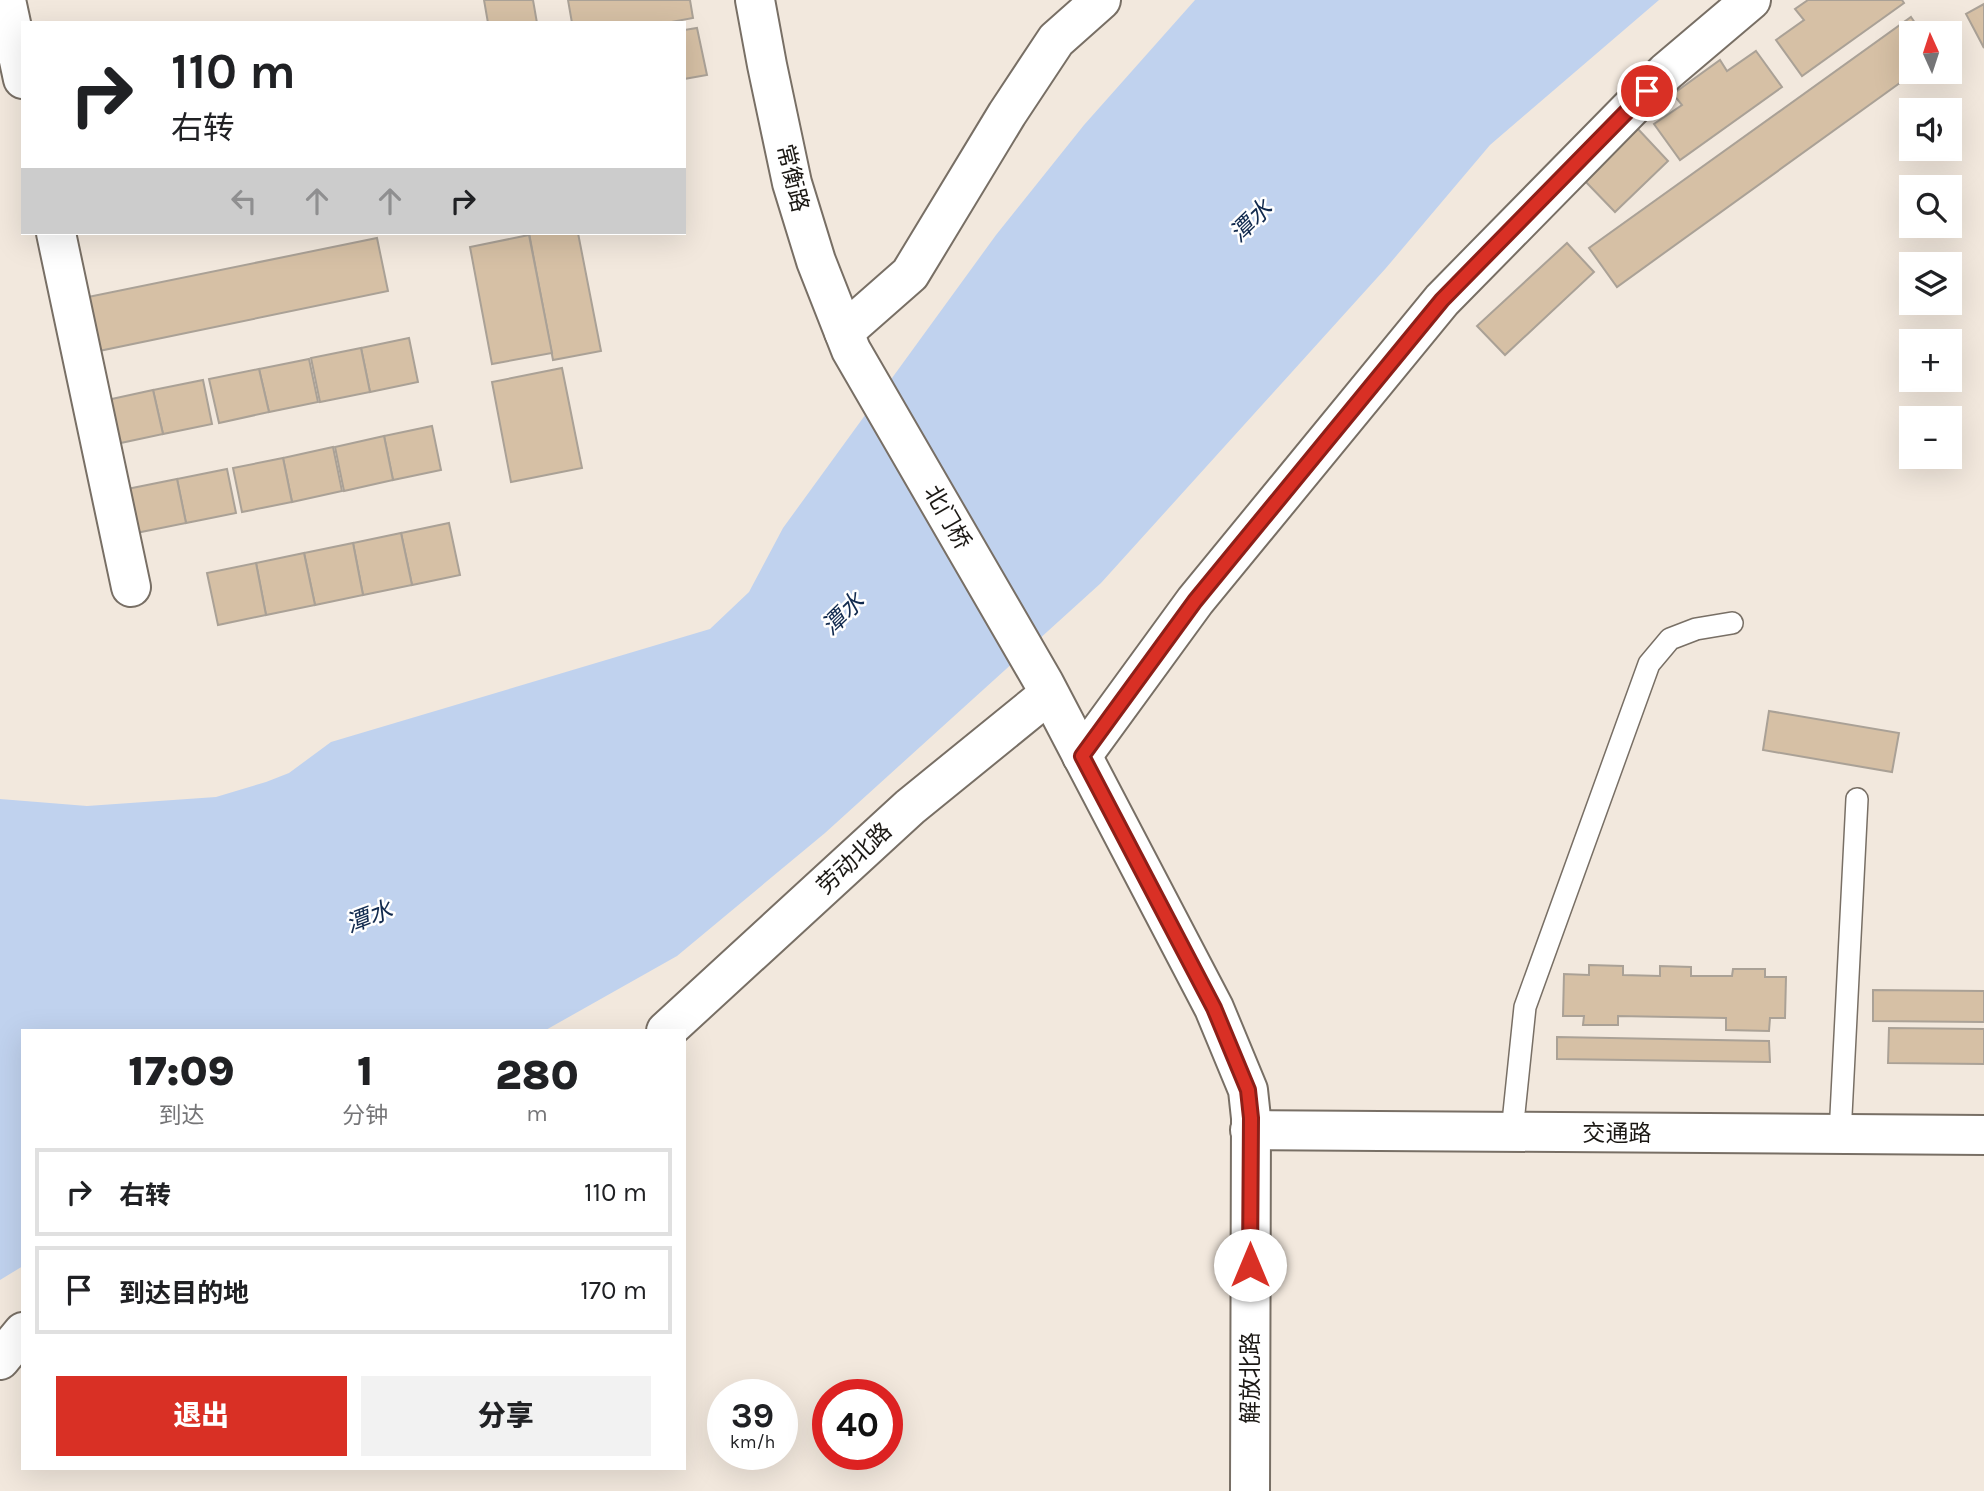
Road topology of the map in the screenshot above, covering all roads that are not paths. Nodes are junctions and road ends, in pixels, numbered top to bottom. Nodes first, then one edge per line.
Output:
1 (6, 0) edge
2 (755, 0) edge
3 (1101, 0) edge
4 (1751, 0) edge
5 (21, 70) edge
6 (55, 235) edge
7 (847, 341) junction
8 (131, 587) dead end
9 (1732, 623) dead end
10 (1047, 688) junction
11 (1082, 756) junction
12 (1857, 799) dead end
13 (668, 1029) edge
14 (1250, 1130) junction
15 (1512, 1132) junction
16 (1840, 1135) junction
17 (1984, 1135) edge
18 (21, 1334) edge
19 (0, 1360) edge
20 (1250, 1491) edge

1 - 5 street
2 - 7 street, 常衡路
3 - 7 street
4 - 11 street
6 - 8 street
7 - 10 street, 北门桥
9 - 15 lane
10 - 11 street, 解放北路
10 - 13 street, 劳动北路
11 - 14 street, 解放北路
12 - 16 lane
14 - 15 street, 交通路
14 - 20 street, 解放北路
15 - 16 street, 交通路
16 - 17 street, 交通路
18 - 19 street

